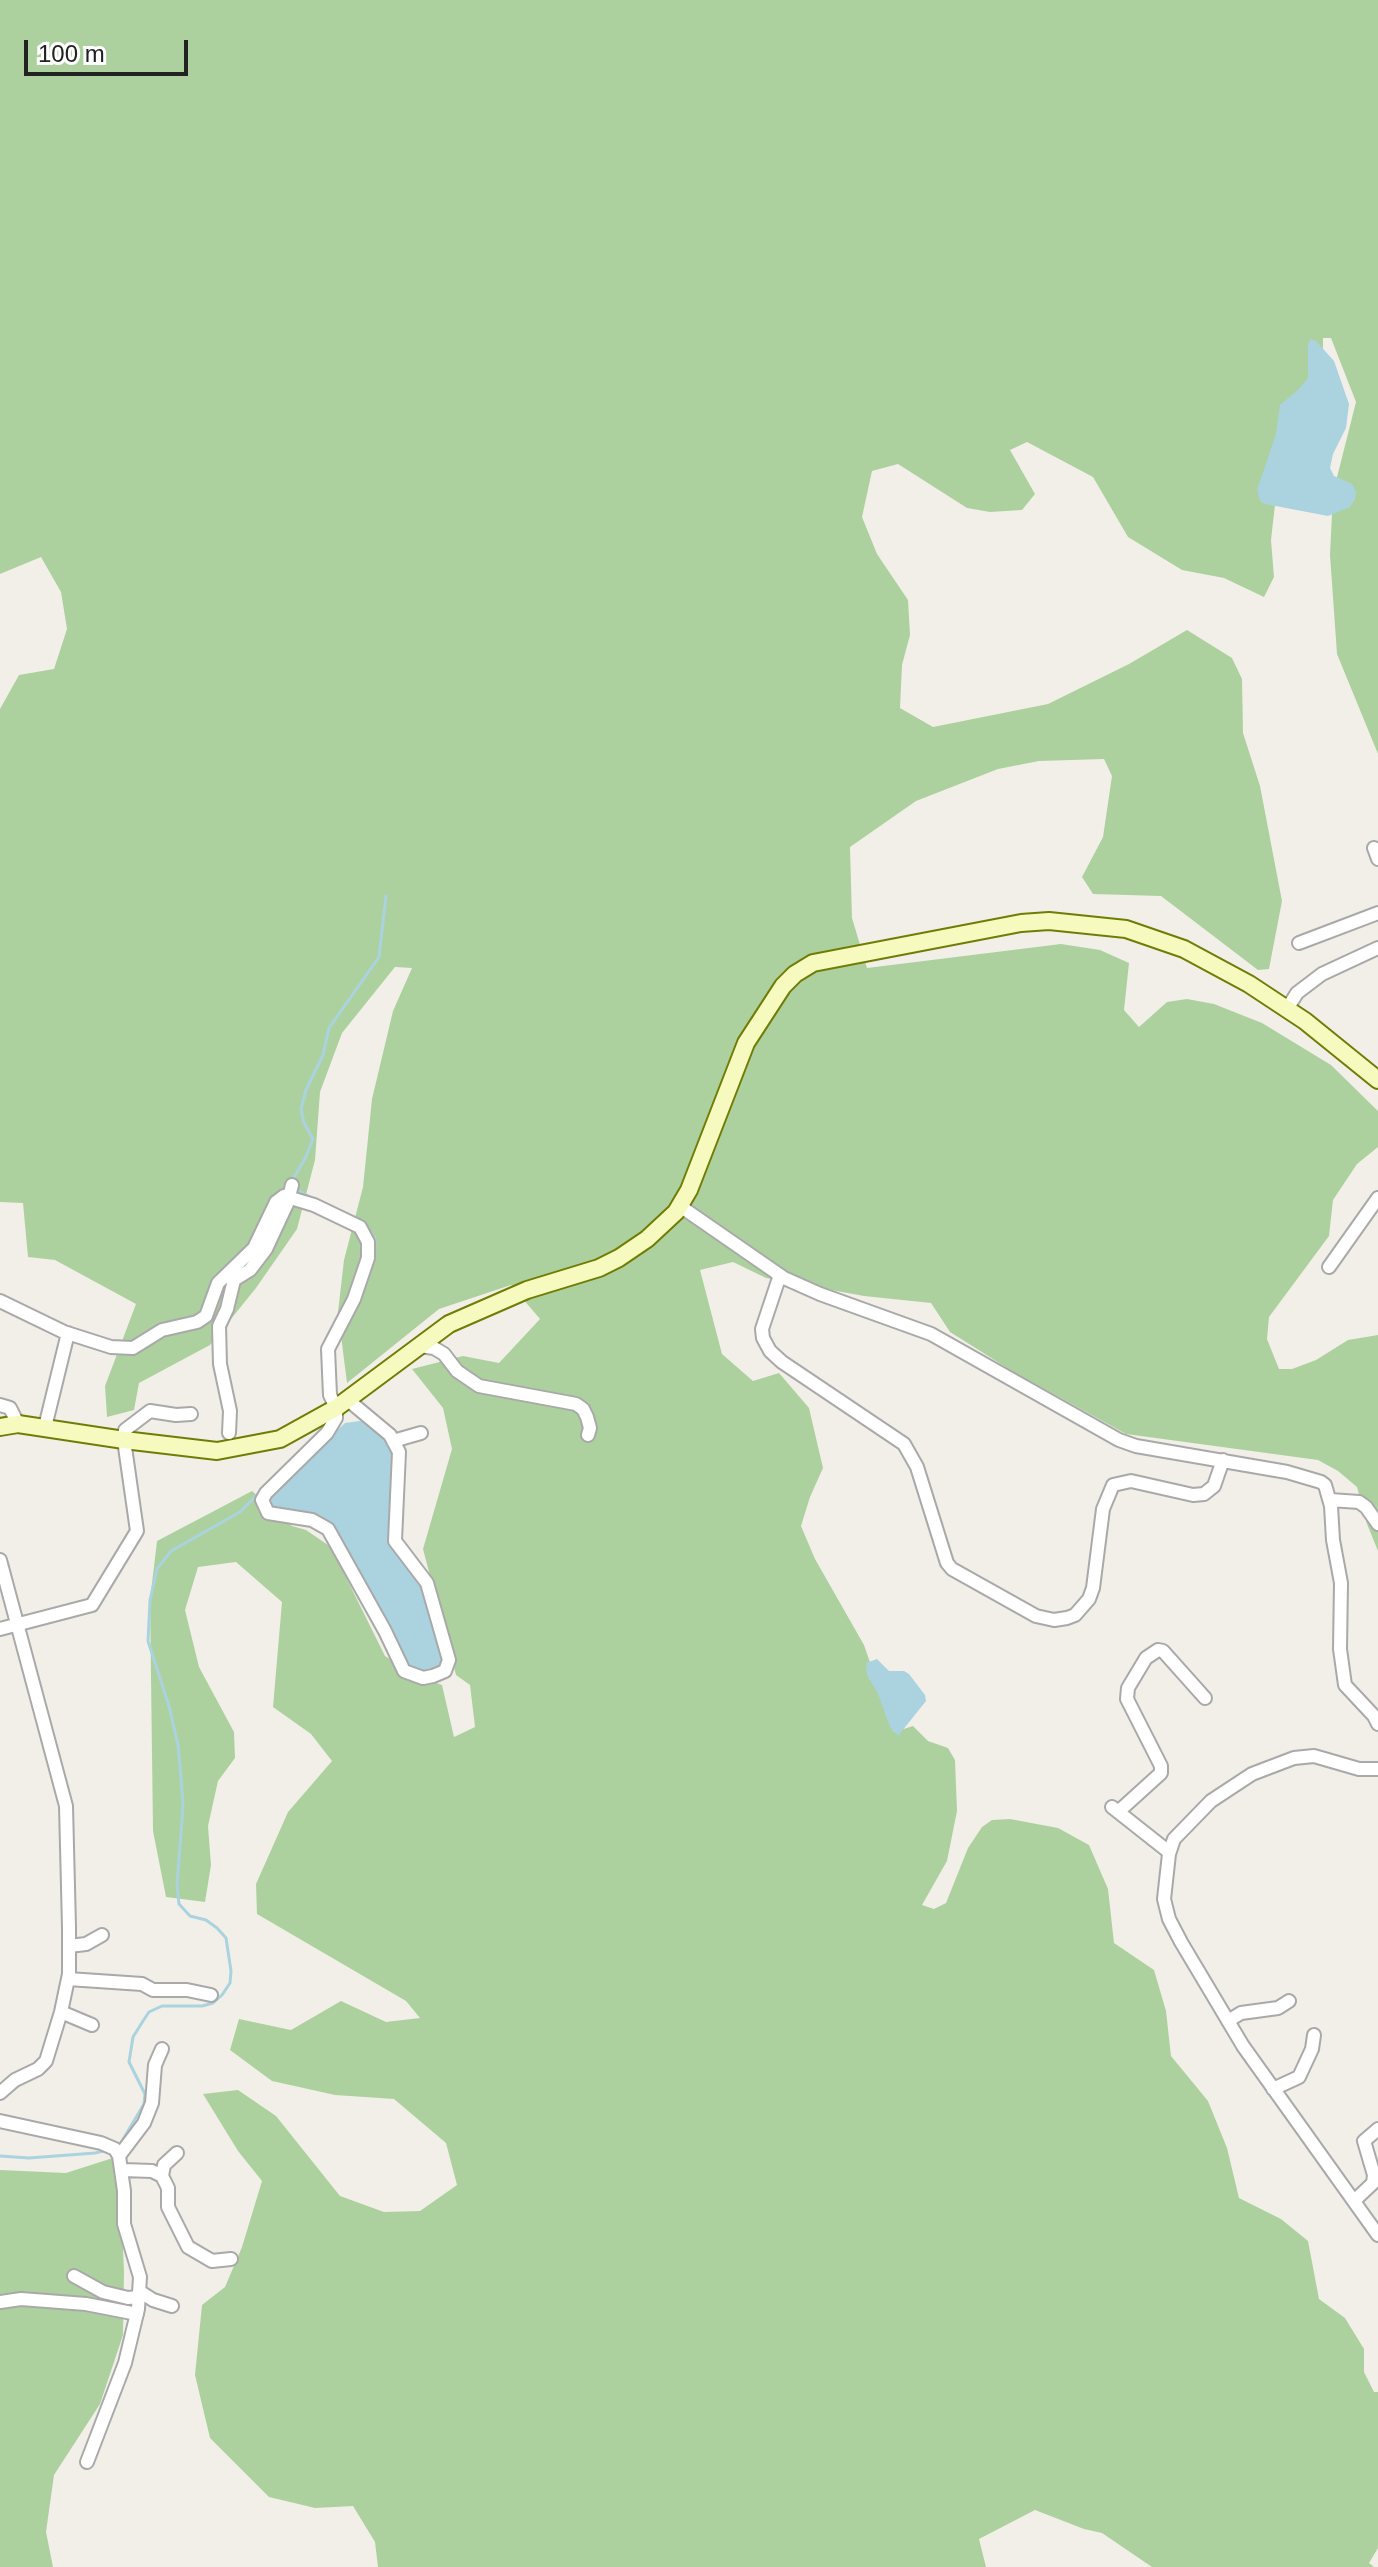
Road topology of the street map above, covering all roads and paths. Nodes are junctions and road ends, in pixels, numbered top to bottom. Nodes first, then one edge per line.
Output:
1 (1377, 916) edge
2 (1299, 943) dead end
3 (1378, 948) edge
4 (1287, 1009) junction
5 (1378, 1080) edge
6 (290, 1191) junction
7 (1378, 1198) edge
8 (680, 1206) junction
9 (1329, 1267) dead end
10 (780, 1275) junction
11 (0, 1301) edge
12 (68, 1333) junction
13 (420, 1346) junction
14 (342, 1404) junction
15 (0, 1405) edge
16 (191, 1414) dead end
17 (18, 1424) junction
18 (0, 1427) edge
19 (45, 1427) junction
20 (229, 1433) dead end
21 (421, 1433) dead end
22 (588, 1435) dead end
23 (124, 1440) junction
24 (393, 1441) junction
25 (1223, 1460) junction
26 (1330, 1500) junction
27 (1378, 1524) edge
28 (0, 1560) edge
29 (17, 1624) junction
30 (0, 1629) edge
31 (1205, 1698) dead end
32 (1378, 1724) edge
33 (1378, 1769) edge
34 (1169, 1852) junction
35 (102, 1935) dead end
36 (69, 1946) junction
37 (68, 1979) junction
38 (211, 1995) dead end
39 (1289, 2001) dead end
40 (61, 2012) junction
41 (1228, 2021) junction
42 (92, 2025) dead end
43 (1314, 2035) dead end
44 (162, 2049) dead end
45 (1273, 2089) junction
46 (0, 2093) edge
47 (0, 2121) edge
48 (1378, 2129) edge
49 (177, 2153) dead end
50 (119, 2156) junction
51 (123, 2170) junction
52 (162, 2176) junction
53 (1354, 2201) junction
54 (1373, 2216) edge
55 (1378, 2235) edge
56 (231, 2259) dead end
57 (74, 2276) dead end
58 (139, 2294) junction
59 (0, 2302) edge
60 (172, 2306) dead end
61 (137, 2314) junction
62 (87, 2462) dead end

1 - 2 street
3 - 4 street
4 - 5 street
4 - 8 street
6 - 12 street
6 - 14 street
6 - 20 street
7 - 9 street
8 - 10 street
8 - 13 street
10 - 25 street
10 - 25 street
11 - 12 street
12 - 19 street
13 - 14 street
13 - 22 street
14 - 23 street
14 - 24 street
14 - 24 street
15 - 17 street
16 - 23 street
17 - 18 street
17 - 19 street
19 - 23 street
21 - 24 street
23 - 29 street
25 - 26 street
26 - 27 street
26 - 32 street
28 - 29 street
29 - 30 street
29 - 36 street
31 - 34 street
33 - 34 street
34 - 41 street
35 - 36 street
36 - 37 street
37 - 38 street
37 - 40 street
39 - 41 street
40 - 42 street
40 - 46 street
41 - 45 street
43 - 45 street
44 - 50 street
45 - 53 street
47 - 50 street
48 - 53 street
49 - 52 street
50 - 51 street
51 - 52 street
51 - 58 street
52 - 56 street
53 - 54 street
54 - 55 street
57 - 58 street
58 - 60 street
58 - 61 street
59 - 61 street
61 - 62 street

